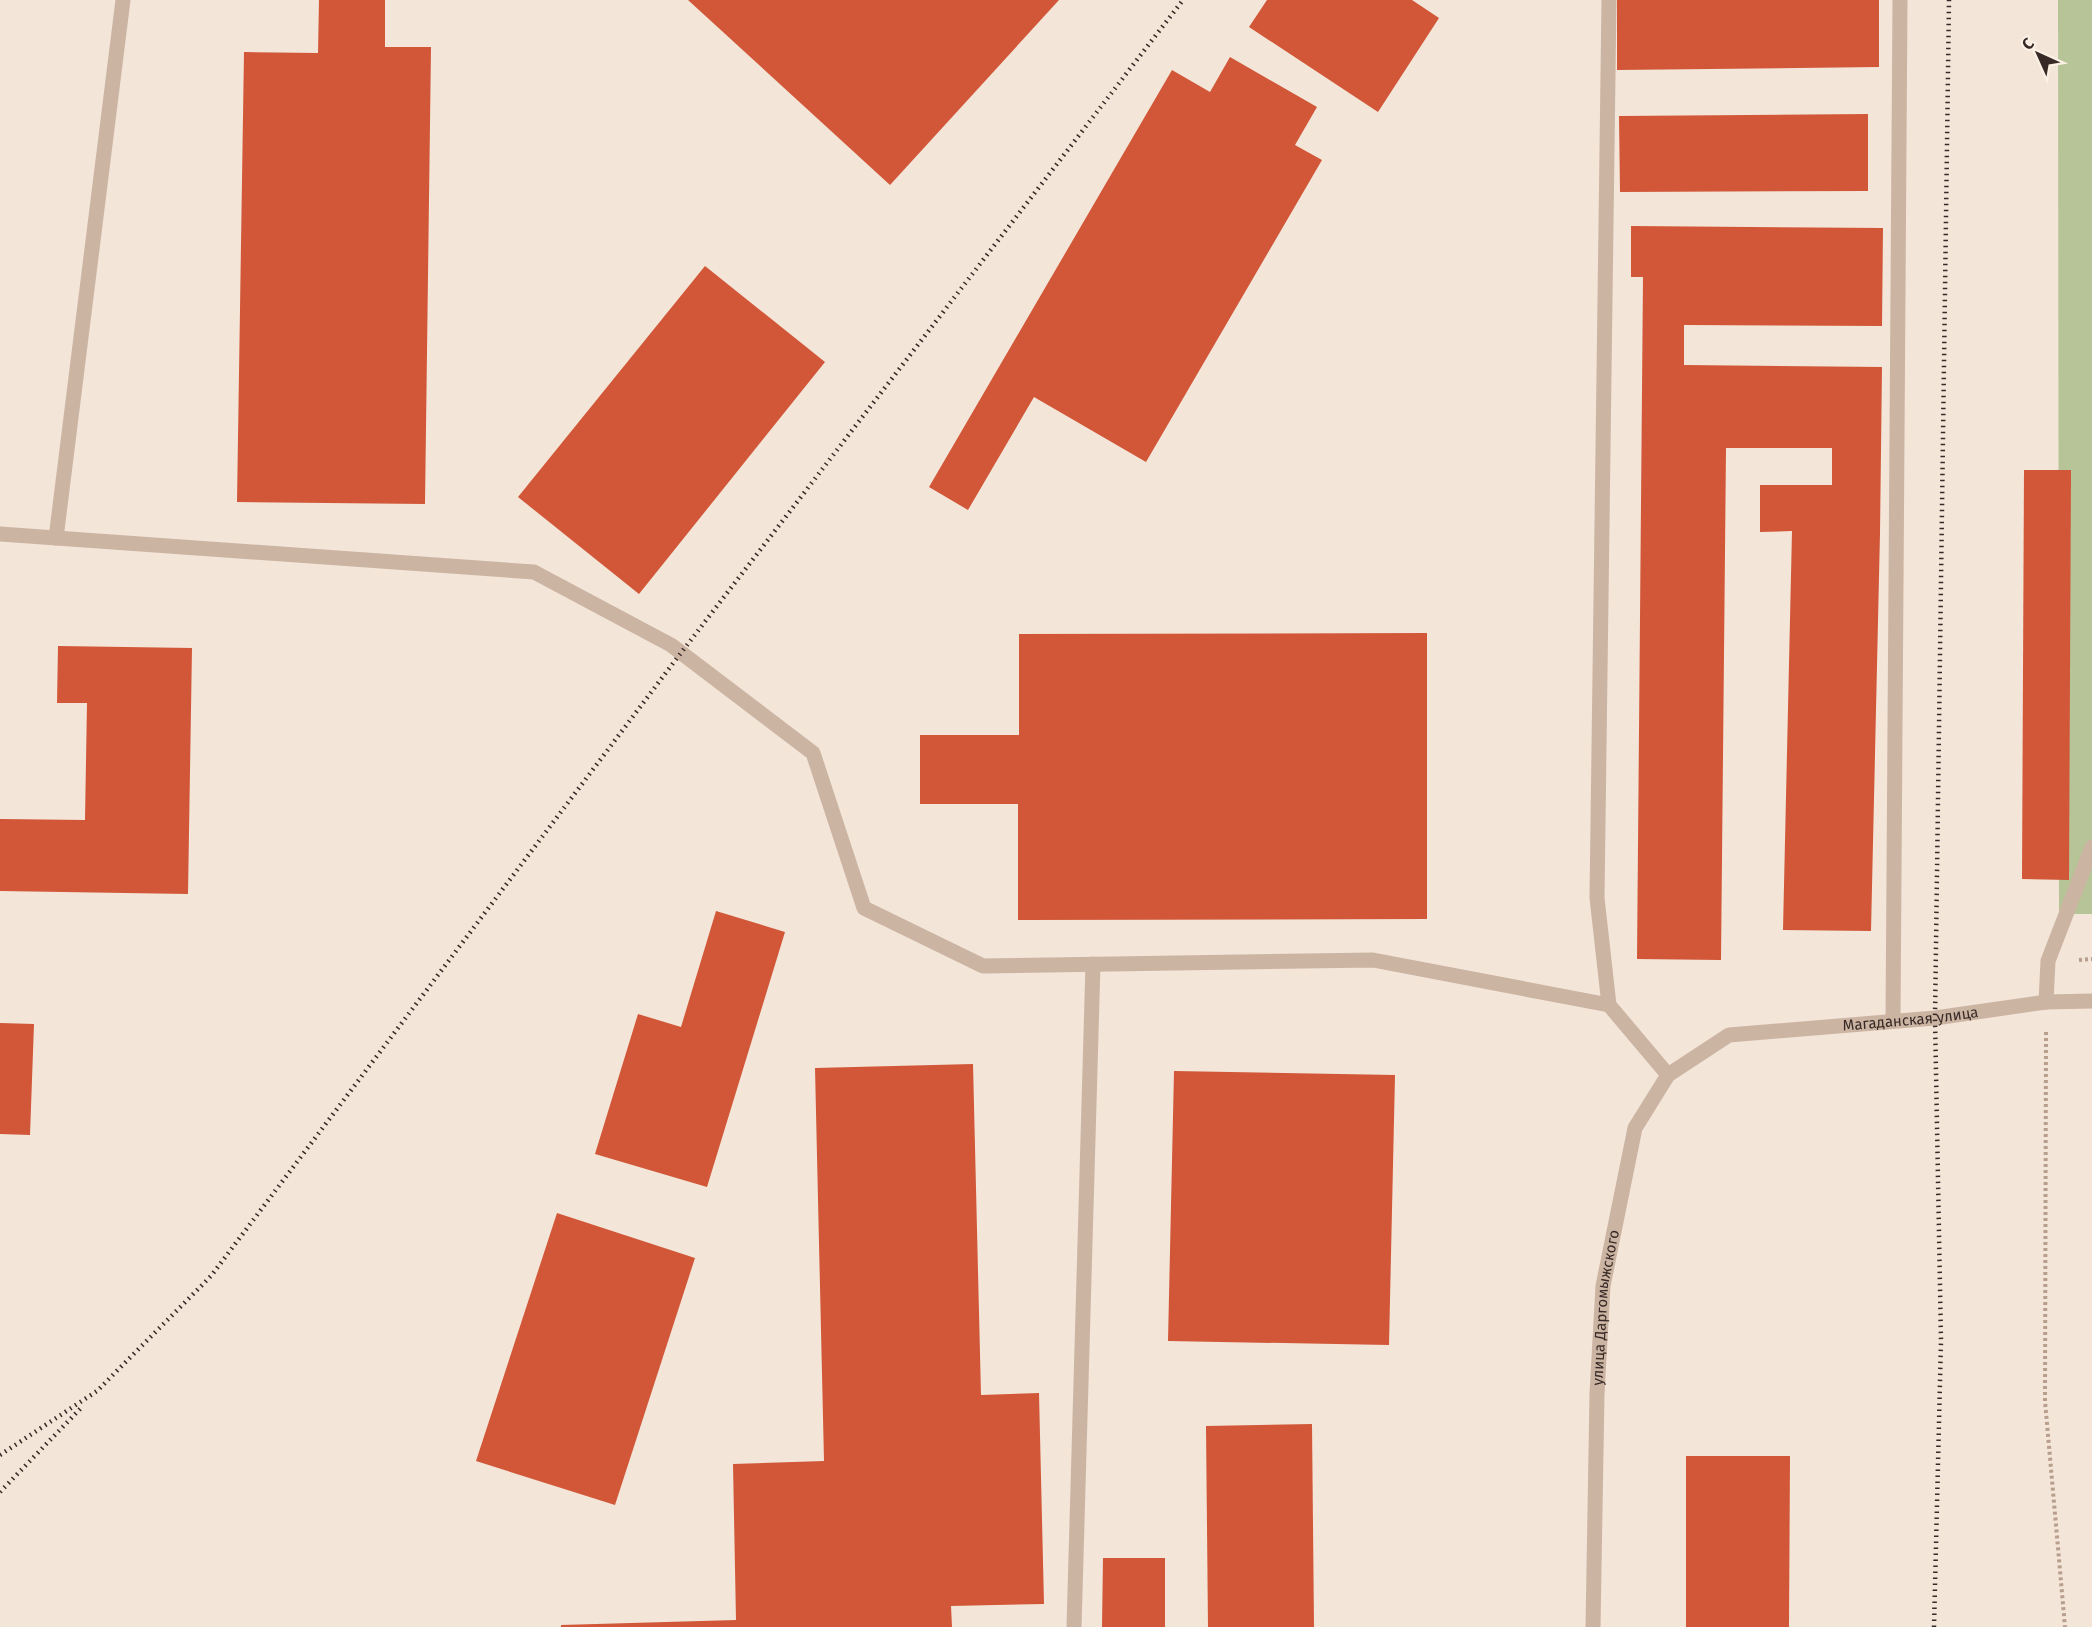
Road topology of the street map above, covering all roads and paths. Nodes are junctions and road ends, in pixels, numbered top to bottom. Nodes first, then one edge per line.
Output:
1 (123, 0) edge
2 (1609, 0) edge
3 (1900, 0) edge
4 (0, 534) edge
5 (56, 538) junction
6 (2092, 847) edge
7 (1093, 964) junction
8 (2092, 1001) edge
9 (2046, 1002) junction
10 (1609, 1005) junction
11 (1893, 1021) junction
12 (1730, 1035) joint
13 (1668, 1076) junction
14 (1074, 1627) edge
15 (1593, 1627) edge
16 (2065, 1627) edge

1 - 5 street
2 - 10 street
3 - 11 street
4 - 5 street
5 - 7 street
6 - 9 street
7 - 10 street
7 - 14 street
8 - 9 street, Магаданская улица
9 - 11 street, Магаданская улица
9 - 16 path
10 - 13 street
11 - 12 street, Магаданская улица
12 - 13 street, улица Даргомыжского
13 - 15 street, улица Даргомыжского

